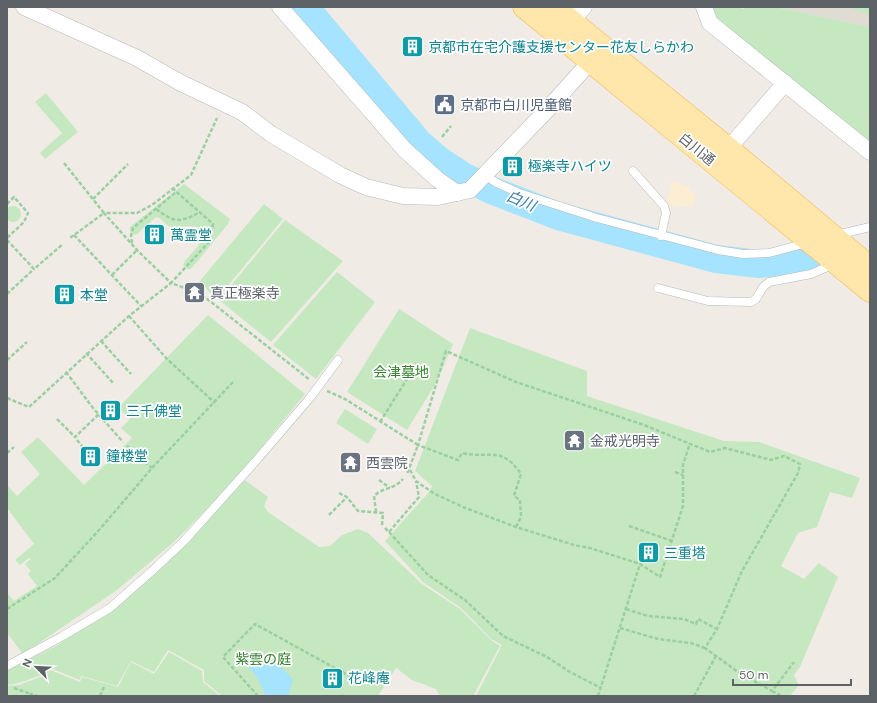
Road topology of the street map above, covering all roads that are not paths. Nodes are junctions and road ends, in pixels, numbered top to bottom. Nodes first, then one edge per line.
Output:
1 (24, 7) edge
2 (280, 7) edge
3 (524, 7) edge
4 (554, 7) edge
5 (704, 7) edge
6 (577, 14) edge
7 (596, 54) junction
8 (785, 84) junction
9 (870, 152) edge
10 (722, 157) junction
11 (633, 171) dead end
12 (483, 176) junction
13 (463, 192) junction
14 (870, 226) edge
15 (661, 236) junction
16 (833, 236) junction
17 (810, 242) junction
18 (836, 263) junction
19 (870, 267) edge
20 (658, 288) dead end
21 (870, 291) edge
22 (338, 360) dead end
23 (7, 666) edge

1 - 13 street
2 - 13 street
3 - 7 main road, 白川通
4 - 6 main road, 白川通
5 - 8 street
6 - 7 main road, 白川通
7 - 10 main road, 白川通
7 - 12 street
8 - 9 street
8 - 10 street
10 - 16 main road, 白川通
10 - 17 main road, 白川通
11 - 15 lane
12 - 13 street
12 - 15 lane
14 - 16 lane
15 - 17 lane
16 - 17 lane
16 - 19 main road, 白川通
17 - 18 main road, 白川通
18 - 20 lane
18 - 21 main road, 白川通
22 - 23 lane

